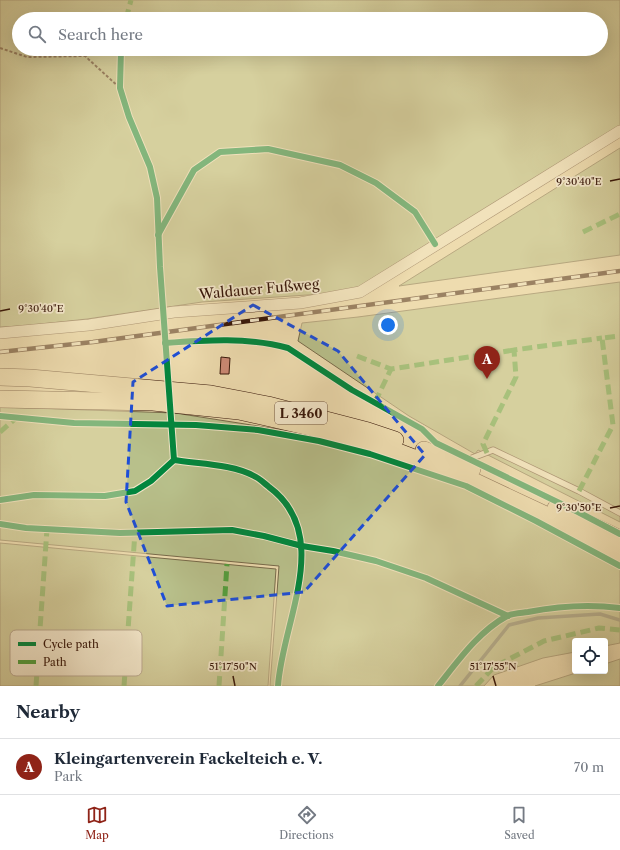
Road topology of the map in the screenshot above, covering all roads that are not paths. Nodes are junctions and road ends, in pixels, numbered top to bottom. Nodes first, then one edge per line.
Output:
1 (620, 131) edge
2 (0, 333) edge
3 (0, 377) edge
4 (0, 399) edge
5 (467, 466) junction
6 (620, 513) edge
7 (620, 539) edge
8 (620, 554) edge

1 - 2 street, Waldauer Fußweg
3 - 5 main road, L 3460
4 - 8 main road, L 3460
5 - 6 lane
5 - 7 main road, L 3460

